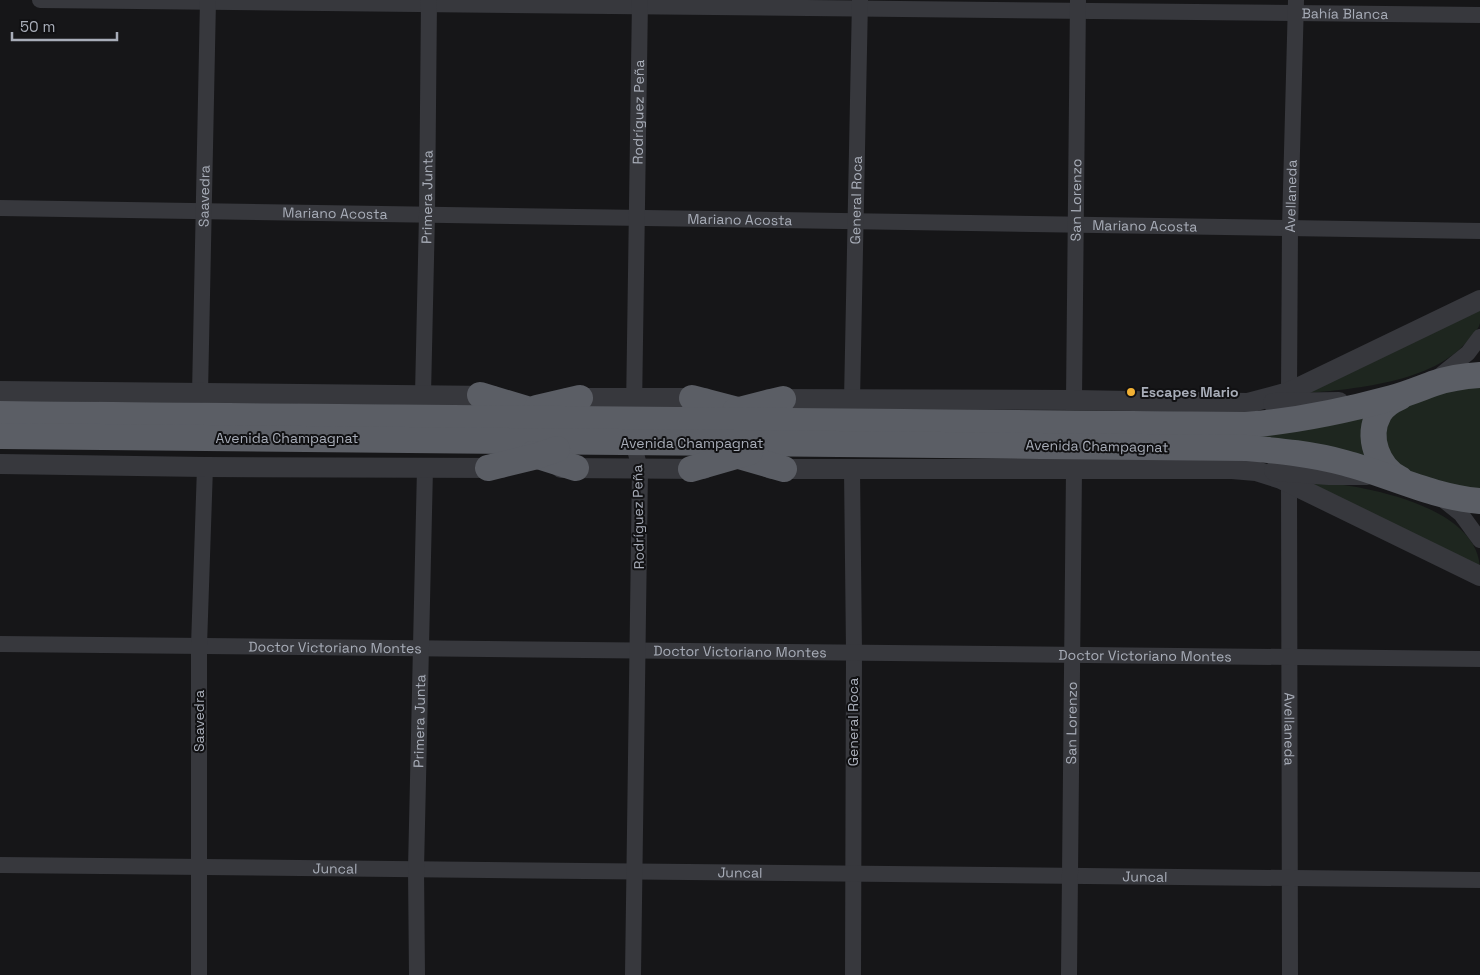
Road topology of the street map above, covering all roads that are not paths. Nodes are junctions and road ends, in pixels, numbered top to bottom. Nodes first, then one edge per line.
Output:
1 (40, 0) edge
2 (208, 1) edge
3 (429, 2) edge
4 (640, 3) edge
5 (860, 4) edge
6 (1078, 5) edge
7 (1296, 6) edge
8 (1480, 15) edge
9 (0, 208) edge
10 (204, 211) junction
11 (427, 214) junction
12 (638, 218) junction
13 (856, 221) junction
14 (1075, 225) junction
15 (1290, 227) junction
16 (1480, 231) edge
17 (1480, 300) edge
18 (1480, 337) edge
19 (1480, 375) edge
20 (0, 391) edge
21 (1289, 392) junction
22 (200, 394) junction
23 (423, 395) junction
24 (1400, 395) junction
25 (852, 400) junction
26 (1074, 400) junction
27 (1248, 403) junction
28 (0, 414) edge
29 (487, 418) junction
30 (578, 420) junction
31 (634, 420) junction
32 (693, 420) junction
33 (784, 421) junction
34 (0, 436) edge
35 (537, 456) junction
36 (737, 456) junction
37 (0, 464) edge
38 (205, 467) junction
39 (425, 468) junction
40 (488, 468) junction
41 (576, 468) junction
42 (640, 469) junction
43 (691, 469) junction
44 (784, 469) junction
45 (852, 469) junction
46 (1074, 469) junction
47 (1244, 469) junction
48 (1382, 475) junction
49 (1289, 483) junction
50 (1422, 489) junction
51 (1480, 501) edge
52 (1480, 540) edge
53 (1480, 576) edge
54 (0, 644) edge
55 (199, 646) junction
56 (421, 648) junction
57 (637, 650) junction
58 (854, 652) junction
59 (1072, 654) junction
60 (1290, 657) junction
61 (1480, 659) edge
62 (0, 865) edge
63 (199, 867) junction
64 (416, 869) junction
65 (634, 871) junction
66 (853, 873) junction
67 (1070, 875) junction
68 (1290, 878) junction
69 (1480, 880) edge
70 (199, 975) edge
71 (417, 975) edge
72 (633, 975) edge
73 (853, 975) edge
74 (1069, 975) edge
75 (1290, 975) edge

1 - 2 street, Bahía Blanca
2 - 3 street, Bahía Blanca
2 - 10 street, Saavedra
3 - 4 street, Bahía Blanca
3 - 11 street, Primera Junta
4 - 5 street, Bahía Blanca
4 - 12 street, Rodríguez Peña
5 - 6 street, Bahía Blanca
5 - 13 street, General Roca
6 - 7 street, Bahía Blanca
6 - 14 street, San Lorenzo
7 - 8 street, Bahía Blanca
7 - 15 street, Avellaneda
9 - 10 street, Mariano Acosta
10 - 11 street, Mariano Acosta
10 - 22 street, Saavedra
11 - 12 street, Mariano Acosta
11 - 23 street, Primera Junta
12 - 13 street, Mariano Acosta
12 - 31 street, Rodríguez Peña
13 - 14 street, Mariano Acosta
13 - 25 street, General Roca
14 - 15 street, Mariano Acosta
14 - 26 street, San Lorenzo
15 - 16 street, Mariano Acosta
15 - 21 street, Avellaneda
17 - 21 street, Avenida Champagnat
18 - 24 street
19 - 24 highway, Avenida Champagnat
20 - 22 street, Avenida Champagnat
21 - 27 street, Avenida Champagnat
22 - 23 street, Avenida Champagnat
23 - 29 street, Avenida Champagnat
24 - 27 street, Avenida Champagnat
24 - 33 highway, Avenida Champagnat
24 - 50 highway
25 - 26 street, Avenida Champagnat
25 - 33 street, Avenida Champagnat
26 - 27 street, Avenida Champagnat
28 - 29 highway, Avenida Champagnat
29 - 30 highway, Avenida Champagnat
29 - 30 highway
29 - 34 highway, Avenida Champagnat
29 - 35 highway
30 - 31 highway, Avenida Champagnat
30 - 35 highway
31 - 32 highway, Avenida Champagnat
31 - 42 street, Rodríguez Peña
32 - 33 highway, Avenida Champagnat
32 - 33 street, Avenida Champagnat
32 - 33 highway
32 - 36 highway
33 - 36 highway
33 - 48 highway, Avenida Champagnat
35 - 40 highway
35 - 41 highway
36 - 43 highway
36 - 44 highway
37 - 38 street, Avenida Champagnat
38 - 39 street, Avenida Champagnat
38 - 55 street, Saavedra
39 - 40 street, Avenida Champagnat
39 - 56 street, Primera Junta
40 - 41 street, Avenida Champagnat
41 - 42 street, Avenida Champagnat
42 - 43 street, Avenida Champagnat
42 - 57 street, Rodríguez Peña
43 - 44 street, Avenida Champagnat
44 - 45 street, Avenida Champagnat
45 - 46 street, Avenida Champagnat
45 - 58 street, General Roca
46 - 47 street, Avenida Champagnat
46 - 59 street, San Lorenzo
47 - 48 street, Avenida Champagnat
47 - 49 street, Avenida Champagnat
48 - 50 highway, Avenida Champagnat
49 - 53 street, Avenida Champagnat
49 - 60 street, Avellaneda
50 - 51 highway, Avenida Champagnat
50 - 52 street
54 - 55 street, Doctor Victoriano Montes
55 - 56 street, Doctor Victoriano Montes
55 - 63 street, Saavedra
56 - 57 street, Doctor Victoriano Montes
56 - 64 street, Primera Junta
57 - 58 street, Doctor Victoriano Montes
57 - 65 street, Rodríguez Peña
58 - 59 street, Doctor Victoriano Montes
58 - 66 street, General Roca
59 - 60 street, Doctor Victoriano Montes
59 - 67 street, San Lorenzo
60 - 61 street, Doctor Victoriano Montes
60 - 68 street, Avellaneda
62 - 63 street, Juncal
63 - 64 street, Juncal
63 - 70 street, Saavedra
64 - 65 street, Juncal
64 - 71 street, Primera Junta
65 - 66 street, Juncal
65 - 72 street, Rodríguez Peña
66 - 67 street, Juncal
66 - 73 street, General Roca
67 - 68 street, Juncal
67 - 74 street, San Lorenzo
68 - 69 street, Juncal
68 - 75 street, Avellaneda

